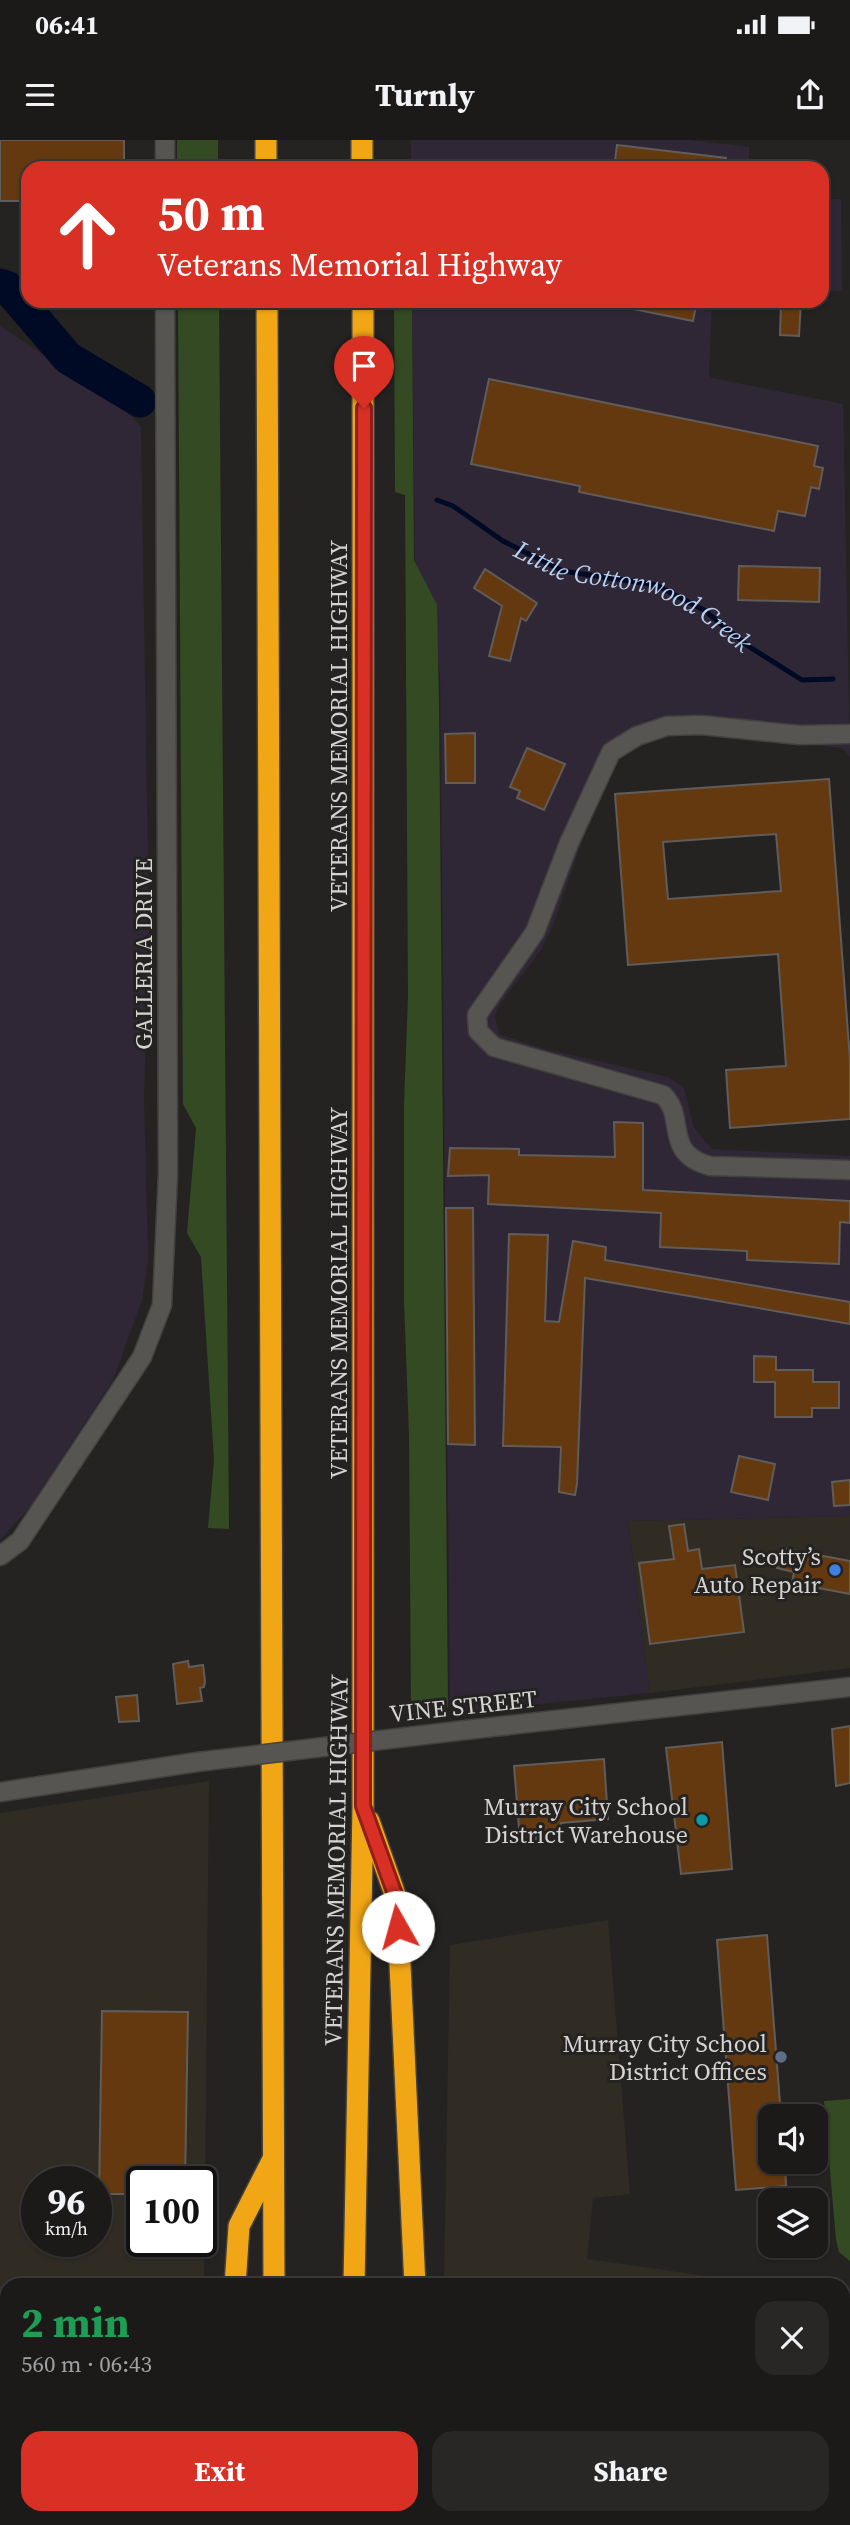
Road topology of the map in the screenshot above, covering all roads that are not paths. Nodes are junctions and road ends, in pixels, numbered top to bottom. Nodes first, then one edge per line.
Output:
1 (165, 140) edge
2 (266, 140) edge
3 (362, 140) edge
4 (165, 161) edge
5 (266, 161) edge
6 (362, 161) edge
7 (165, 308) edge
8 (267, 308) edge
9 (363, 308) edge
10 (850, 734) edge
11 (850, 1170) edge
12 (0, 1556) edge
13 (850, 1687) edge
14 (0, 1792) edge
15 (363, 1806) junction
16 (275, 2156) junction
17 (236, 2278) edge
18 (274, 2278) edge
19 (354, 2278) edge
20 (415, 2278) edge

1 - 4 street
2 - 5 highway
3 - 6 highway
7 - 12 street, GALLERIA DRIVE
8 - 16 highway
9 - 15 highway, VETERANS MEMORIAL HIGHWAY
10 - 11 street
13 - 14 street, VINE STREET, bridge
15 - 19 highway, VETERANS MEMORIAL HIGHWAY
15 - 20 highway
16 - 17 highway
16 - 18 highway

